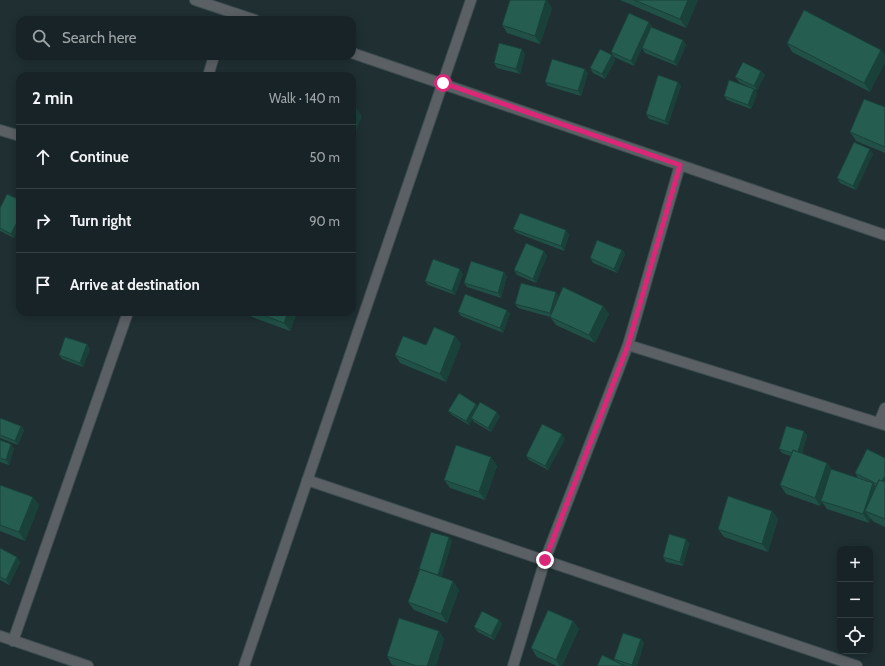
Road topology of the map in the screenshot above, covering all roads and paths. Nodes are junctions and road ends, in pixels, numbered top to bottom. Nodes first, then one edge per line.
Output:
1 (195, 0) edge
2 (471, 0) edge
3 (227, 16) edge
4 (356, 54) edge
5 (213, 60) edge
6 (209, 72) edge
7 (443, 83) junction
8 (0, 130) edge
9 (16, 135) edge
10 (680, 165) junction
11 (885, 235) edge
12 (127, 316) edge
13 (628, 345) junction
14 (885, 408) edge
15 (882, 424) edge
16 (307, 480) junction
17 (545, 560) junction
18 (0, 636) edge
19 (13, 641) junction
20 (88, 666) edge
21 (244, 666) edge
22 (513, 666) edge
23 (857, 666) edge

1 - 3 street
2 - 7 street
4 - 7 street
5 - 6 street
7 - 10 street
7 - 16 street
8 - 9 street
10 - 11 street
10 - 13 street
12 - 19 street
13 - 15 street
13 - 17 street
14 - 15 street
16 - 17 street
16 - 21 street
17 - 22 street
17 - 23 street
18 - 19 street
19 - 20 street

